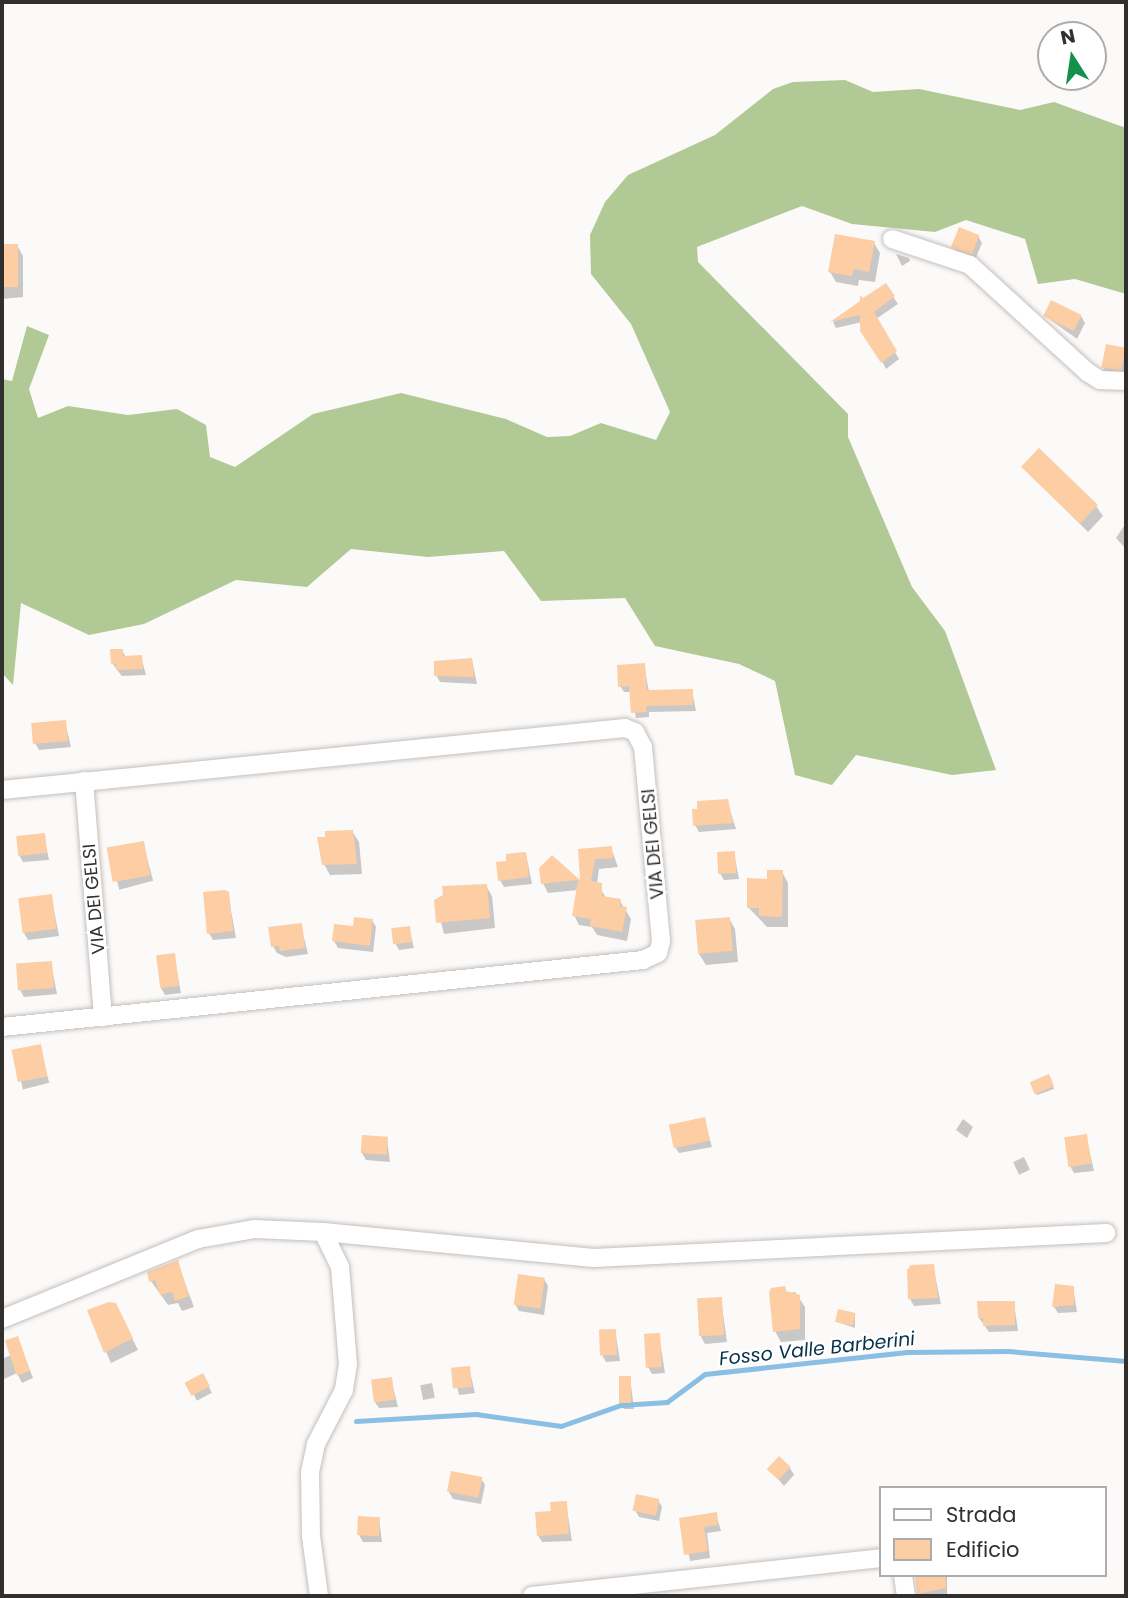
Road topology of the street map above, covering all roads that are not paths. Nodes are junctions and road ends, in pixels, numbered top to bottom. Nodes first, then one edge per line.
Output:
1 (892, 239) dead end
2 (1126, 381) edge
3 (84, 781) junction
4 (2, 790) edge
5 (103, 1017) junction
6 (2, 1027) edge
7 (323, 1232) junction
8 (1106, 1233) dead end
9 (2, 1319) edge
10 (880, 1558) edge
11 (904, 1577) edge
12 (319, 1596) edge
13 (531, 1596) edge
14 (906, 1596) edge

1 - 2 street
3 - 4 street, VIA DEI GELSI
3 - 5 street, VIA DEI GELSI
3 - 5 street, VIA DEI GELSI
5 - 6 street, VIA DEI GELSI
7 - 8 street
7 - 9 street
7 - 12 street
10 - 13 street
11 - 14 street

